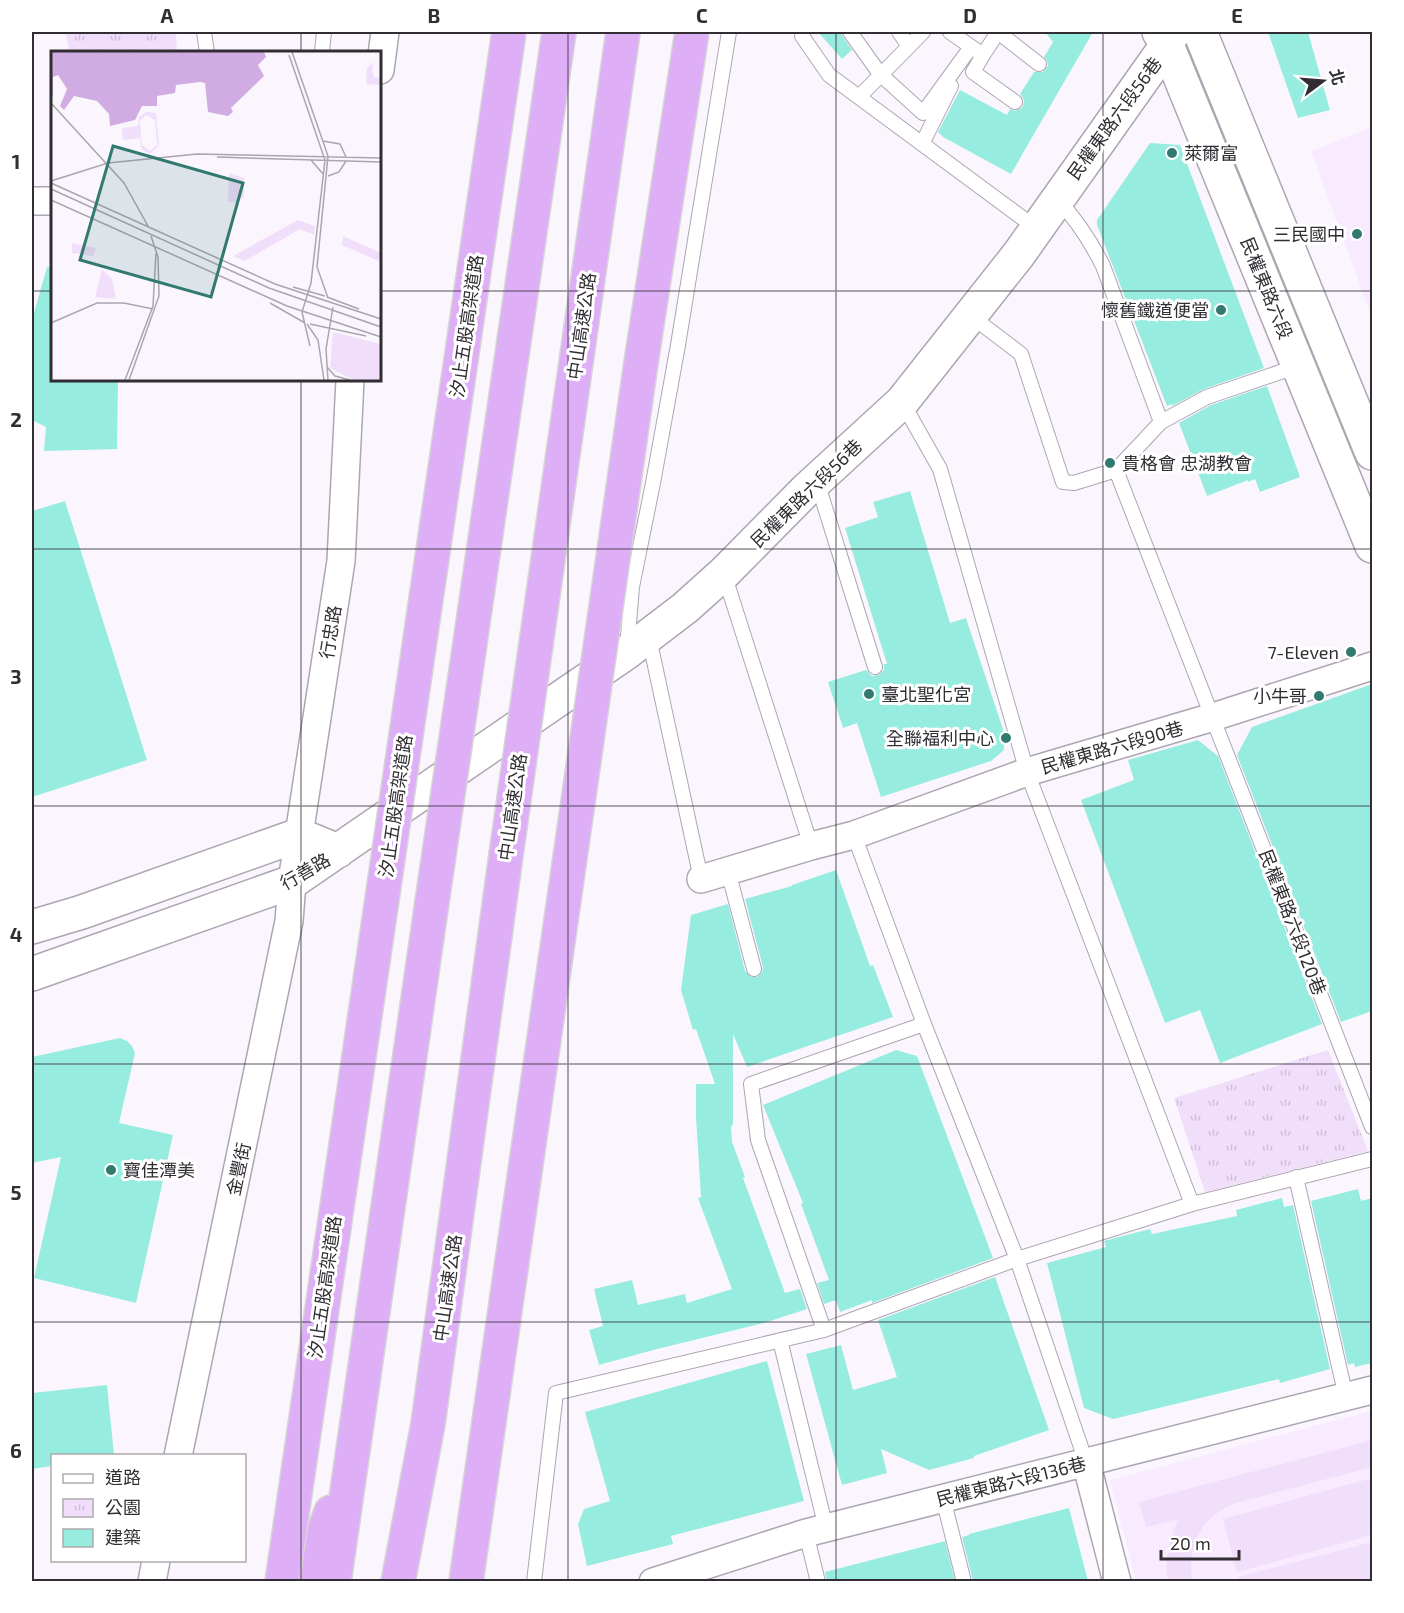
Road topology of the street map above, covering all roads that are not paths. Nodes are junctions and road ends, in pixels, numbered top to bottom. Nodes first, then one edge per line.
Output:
1 (204, 32) edge
2 (324, 32) edge
3 (385, 32) edge
4 (509, 32) edge
5 (559, 32) edge
6 (623, 32) edge
7 (692, 32) edge
8 (729, 32) edge
9 (803, 32) edge
10 (850, 32) edge
11 (899, 32) edge
12 (923, 32) edge
13 (950, 32) edge
14 (1200, 32) edge
15 (1166, 36) edge
16 (908, 45) junction
17 (207, 51) edge
18 (322, 51) edge
19 (977, 51) junction
20 (381, 62) edge
21 (1039, 64) dead end
22 (880, 74) junction
23 (859, 97) junction
24 (1015, 102) dead end
25 (922, 144) junction
26 (1057, 199) junction
27 (32, 201) edge
28 (51, 201) edge
29 (1036, 228) junction
30 (970, 316) junction
31 (1298, 366) junction
32 (350, 381) edge
33 (903, 402) junction
34 (1161, 422) junction
35 (1372, 453) edge
36 (1116, 470) junction
37 (817, 480) junction
38 (1372, 546) edge
39 (724, 573) junction
40 (638, 644) junction
41 (1372, 666) edge
42 (875, 667) dead end
43 (1213, 717) junction
44 (1027, 772) junction
45 (298, 835) junction
46 (854, 835) junction
47 (811, 846) junction
48 (338, 851) junction
49 (728, 871) junction
50 (701, 879) joint
51 (292, 882) junction
52 (32, 927) edge
53 (754, 969) dead end
54 (32, 974) edge
55 (924, 1024) junction
56 (1372, 1127) edge
57 (1372, 1159) edge
58 (1296, 1177) junction
59 (1192, 1204) junction
60 (1017, 1259) junction
61 (824, 1330) junction
62 (780, 1340) junction
63 (1372, 1390) edge
64 (1346, 1397) junction
65 (428, 1424) junction
66 (178, 1454) edge
67 (351, 1457) junction
68 (1086, 1462) junction
69 (943, 1498) junction
70 (816, 1530) junction
71 (156, 1562) edge
72 (152, 1581) edge
73 (282, 1581) edge
74 (305, 1581) edge
75 (334, 1581) edge
76 (398, 1581) edge
77 (422, 1581) edge
78 (466, 1581) edge
79 (534, 1581) edge
80 (658, 1581) edge
81 (818, 1581) edge
82 (964, 1581) edge
83 (1117, 1581) edge

1 - 17 lane
2 - 18 lane
3 - 20 street
4 - 73 highway, 汐止五股高架道路, bridge
5 - 67 highway, bridge
6 - 65 highway, 中山高速公路, bridge
7 - 78 highway, bridge
8 - 40 lane
9 - 23 lane
10 - 22 lane
11 - 16 lane
12 - 16 lane
13 - 19 lane
14 - 35 street, 民權東路六段
15 - 26 street, 民權東路六段56巷
15 - 31 street, 民權東路六段
16 - 22 lane
19 - 21 lane
19 - 22 lane
19 - 24 lane
19 - 25 lane
22 - 23 lane
23 - 25 lane
25 - 29 lane
26 - 29 street, 民權東路六段56巷
26 - 34 lane
27 - 28 street
29 - 30 street, 民權東路六段56巷
30 - 33 street, 民權東路六段56巷
30 - 36 lane
31 - 34 lane
31 - 38 street, 民權東路六段
32 - 45 street, 行忠路
33 - 37 street, 民權東路六段56巷
33 - 44 lane
34 - 36 lane
36 - 43 lane, 民權東路六段120巷
37 - 39 street, 民權東路六段56巷
37 - 42 lane
39 - 40 street, 民權東路六段56巷
39 - 47 lane
40 - 48 street, 民權東路六段56巷
40 - 50 lane
41 - 43 street, 民權東路六段90巷
43 - 44 street, 民權東路六段90巷
43 - 56 lane, 民權東路六段120巷
44 - 46 street, 民權東路六段90巷
44 - 59 lane
45 - 48 street, 行善路
45 - 51 street, 行忠路
45 - 52 street, 行善路
46 - 47 street, 民權東路六段90巷
46 - 55 lane
47 - 49 street, 民權東路六段90巷
48 - 51 street, 行善路
49 - 50 street, 民權東路六段90巷
49 - 53 lane
51 - 54 street, 行善路
51 - 66 street, 金豐街
55 - 60 lane
55 - 61 lane
57 - 58 lane
58 - 59 lane
58 - 64 lane
59 - 60 lane
60 - 61 lane
60 - 68 lane
61 - 62 lane
62 - 70 lane
62 - 79 lane
63 - 64 street, 民權東路六段136巷
64 - 68 street, 民權東路六段136巷
65 - 76 highway, 中山高速公路
65 - 77 highway
67 - 74 highway
67 - 75 highway
68 - 69 street, 民權東路六段136巷
68 - 83 street
69 - 70 street, 民權東路六段136巷
69 - 82 lane
70 - 80 street, 民權東路六段136巷
70 - 81 lane
71 - 72 street

